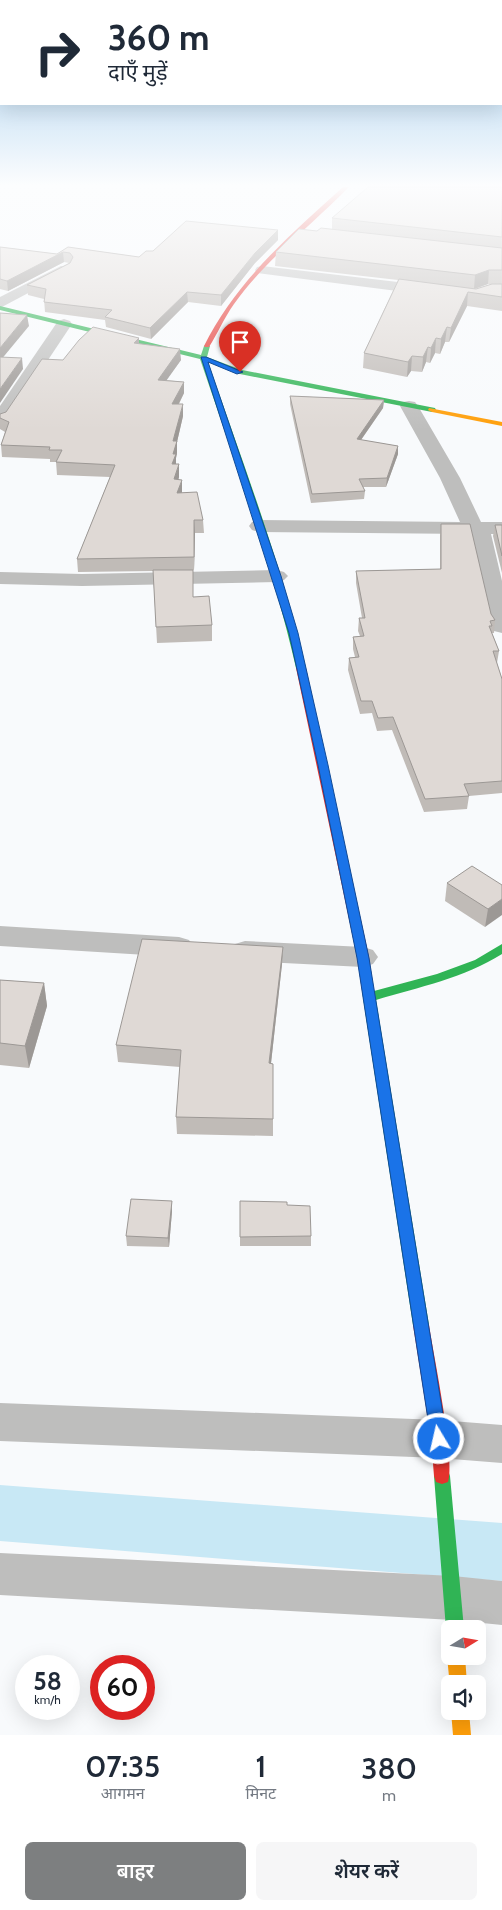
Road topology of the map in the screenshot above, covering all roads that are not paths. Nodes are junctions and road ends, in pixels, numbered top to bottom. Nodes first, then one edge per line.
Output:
1 (64, 268) edge
2 (262, 270) joint
3 (502, 291) edge
4 (0, 303) edge
5 (0, 308) edge
6 (64, 324) junction
7 (203, 358) junction
8 (409, 406) junction
9 (0, 420) edge
10 (502, 424) edge
11 (259, 526) junction
12 (476, 528) junction
13 (502, 528) edge
14 (277, 576) junction
15 (0, 578) edge
16 (502, 626) edge
17 (0, 936) edge
18 (502, 948) edge
19 (363, 958) junction
20 (369, 997) junction
21 (0, 1422) edge
22 (502, 1444) edge
23 (440, 1450) junction
24 (0, 1574) edge
25 (453, 1601) edge
26 (502, 1603) edge
27 (461, 1720) edge
28 (462, 1735) edge

1 - 4 street
2 - 3 street
2 - 7 main road
5 - 6 main road
6 - 7 main road
6 - 9 street
7 - 8 main road
7 - 11 main road
8 - 10 main road
8 - 12 street
11 - 12 street
11 - 14 main road
12 - 13 street
12 - 16 street
14 - 15 street
14 - 19 main road
17 - 19 street
18 - 20 main road
19 - 20 main road
20 - 23 main road
21 - 23 street
22 - 23 street
23 - 25 main road
24 - 25 street
25 - 26 street
27 - 28 main road

